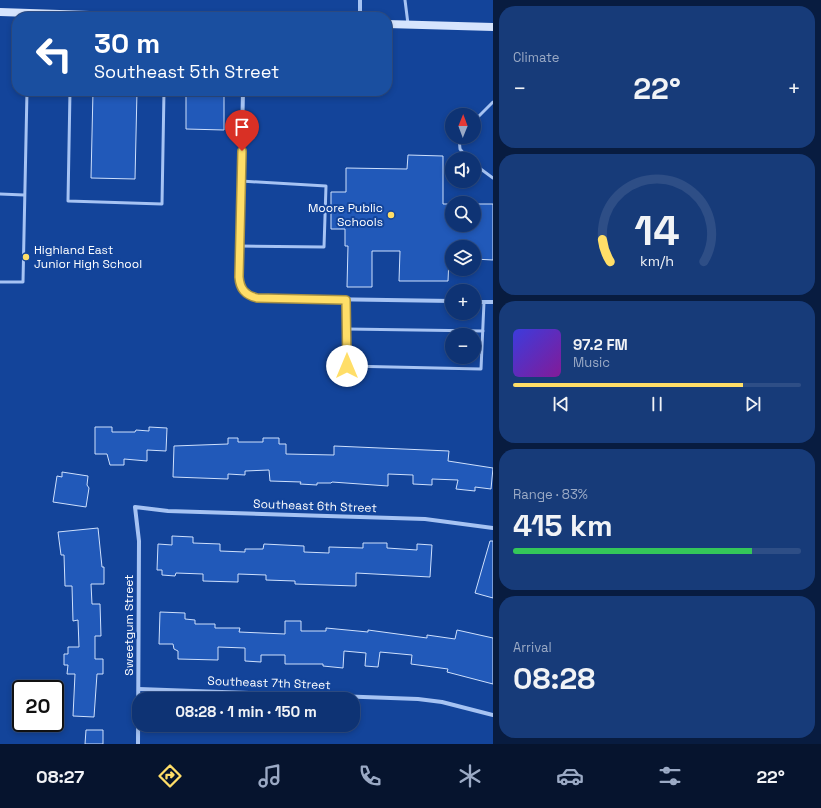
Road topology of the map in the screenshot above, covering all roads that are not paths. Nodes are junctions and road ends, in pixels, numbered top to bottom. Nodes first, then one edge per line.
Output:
1 (360, 0) edge
2 (405, 0) edge
3 (0, 12) edge
4 (360, 12) edge
5 (12, 13) edge
6 (392, 24) edge
7 (408, 24) junction
8 (493, 27) edge
9 (27, 96) edge
10 (70, 96) edge
11 (164, 96) edge
12 (243, 96) edge
13 (493, 102) edge
14 (481, 114) edge
15 (481, 169) edge
16 (493, 178) edge
17 (241, 182) junction
18 (0, 194) edge
19 (24, 195) junction
20 (240, 246) junction
21 (0, 282) edge
22 (346, 300) junction
23 (445, 301) edge
24 (484, 302) joint
25 (493, 302) edge
26 (347, 330) junction
27 (483, 331) junction
28 (135, 507) joint
29 (493, 528) edge
30 (139, 689) junction
31 (493, 715) edge
32 (138, 744) edge

1 - 4 street
2 - 7 lane
3 - 5 main road
6 - 7 main road
7 - 8 main road
9 - 19 lane
10 - 11 lane
12 - 17 street
13 - 14 lane
15 - 16 lane
17 - 20 street
17 - 20 lane
18 - 19 lane
19 - 21 lane
20 - 22 street
22 - 23 street
22 - 26 lane
24 - 25 street
24 - 27 lane
26 - 27 lane
26 - 27 lane
28 - 29 street, Southeast 6th Street
28 - 30 street, Sweetgum Street
30 - 31 street, Southeast 7th Street
30 - 32 street, Sweetgum Street

